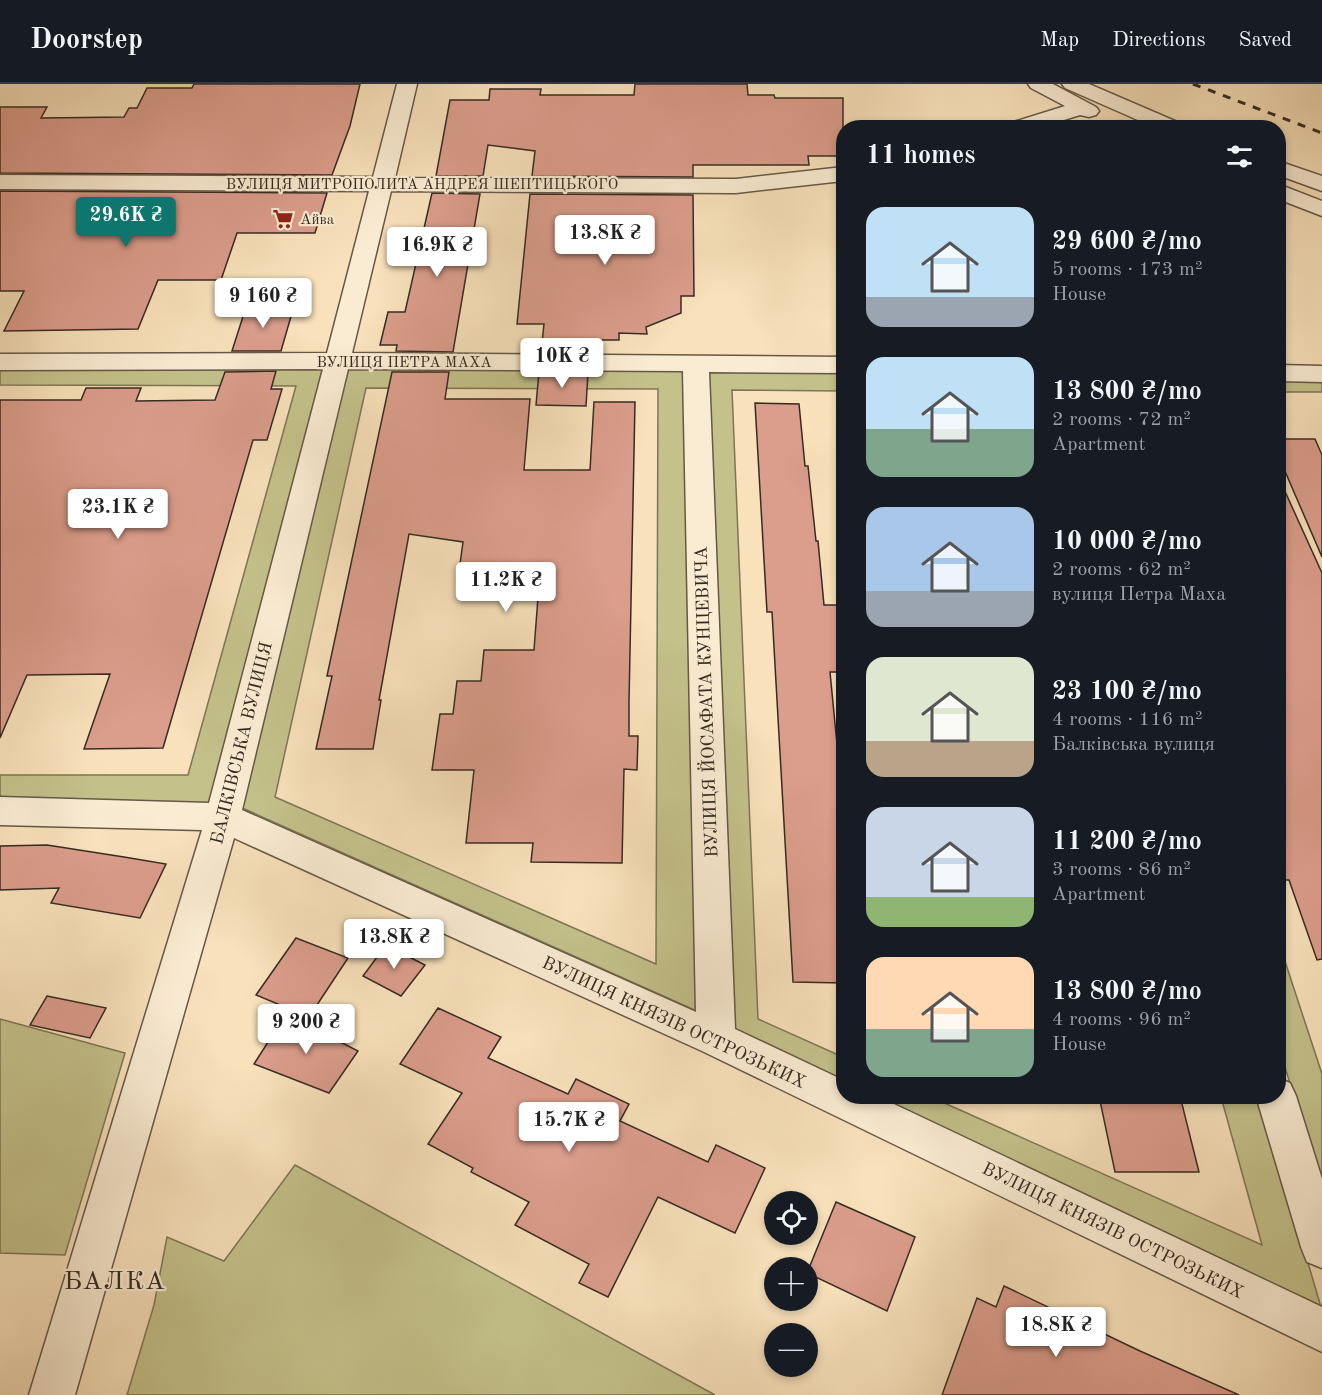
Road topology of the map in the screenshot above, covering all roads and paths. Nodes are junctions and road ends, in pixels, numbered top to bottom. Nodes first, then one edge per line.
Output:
1 (407, 84) edge
2 (1038, 84) edge
3 (1072, 84) edge
4 (1081, 108) junction
5 (1041, 120) edge
6 (1108, 120) edge
7 (1156, 120) edge
8 (1286, 171) edge
9 (836, 175) edge
10 (0, 182) edge
11 (383, 183) junction
12 (1322, 184) edge
13 (1286, 194) edge
14 (1322, 209) edge
15 (337, 361) junction
16 (0, 362) edge
17 (696, 364) junction
18 (836, 365) edge
19 (1286, 373) edge
20 (1322, 374) edge
21 (0, 811) edge
22 (223, 817) junction
23 (716, 1039) junction
24 (836, 1097) edge
25 (851, 1104) edge
26 (1278, 1104) edge
27 (1322, 1247) edge
28 (1322, 1330) edge
29 (52, 1395) edge

1 - 11 street, БАЛКІВСЬКА ВУЛИЦЯ
2 - 4 street
3 - 7 street
4 - 5 street
4 - 6 street
8 - 12 street
9 - 11 street, ВУЛИЦЯ МИТРОПОЛИТА АНДРЕЯ ШЕПТИЦЬКОГО
10 - 11 street, ВУЛИЦЯ МИТРОПОЛИТА АНДРЕЯ ШЕПТИЦЬКОГО
11 - 15 street, БАЛКІВСЬКА ВУЛИЦЯ
13 - 14 street
15 - 16 street, ВУЛИЦЯ ПЕТРА МАХА
15 - 17 street, ВУЛИЦЯ ПЕТРА МАХА
15 - 22 street, БАЛКІВСЬКА ВУЛИЦЯ
17 - 18 street, ВУЛИЦЯ ПЕТРА МАХА
17 - 23 street, ВУЛИЦЯ ЙОСАФАТА КУНЦЕВИЧА
19 - 20 street
21 - 22 street, ВУЛИЦЯ КНЯЗІВ ОСТРОЗЬКИХ
22 - 23 street, ВУЛИЦЯ КНЯЗІВ ОСТРОЗЬКИХ
22 - 29 street, БАЛКІВСЬКА ВУЛИЦЯ
23 - 24 street, ВУЛИЦЯ КНЯЗІВ ОСТРОЗЬКИХ
25 - 28 street, ВУЛИЦЯ КНЯЗІВ ОСТРОЗЬКИХ
26 - 27 street

